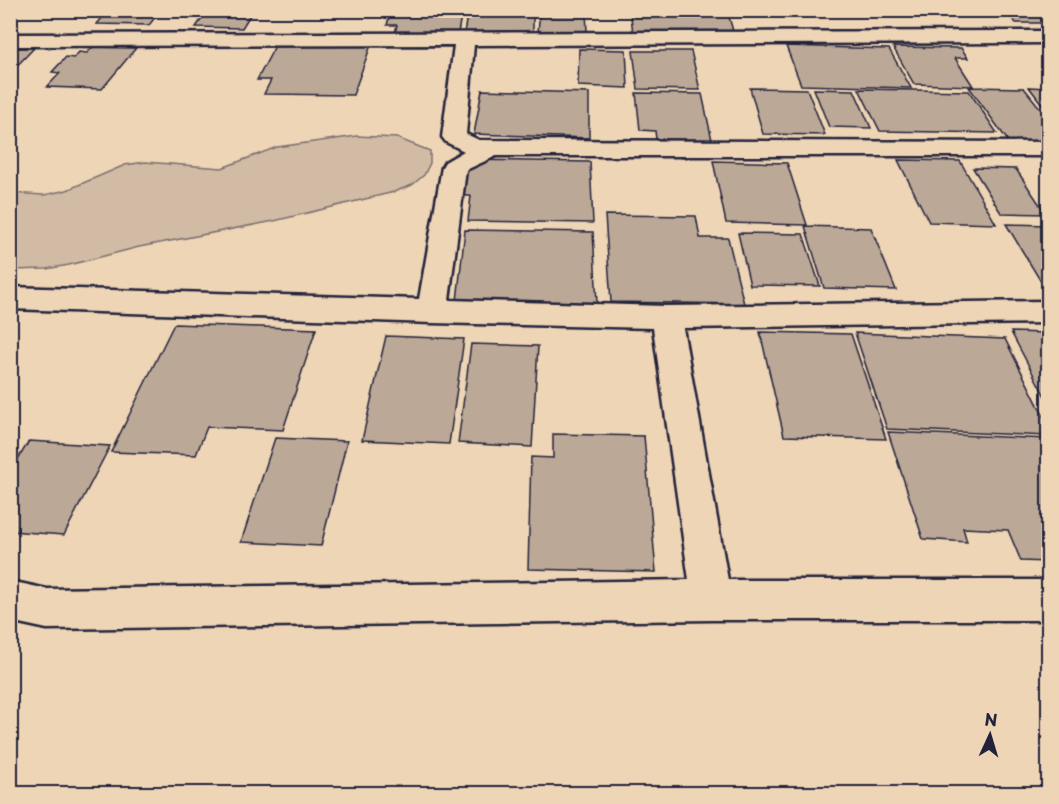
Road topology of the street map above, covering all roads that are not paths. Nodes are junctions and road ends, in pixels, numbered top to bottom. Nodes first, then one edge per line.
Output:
1 (1048, 37) edge
2 (10, 40) edge
3 (465, 40) junction
4 (494, 149) junction
5 (1048, 149) edge
6 (10, 298) edge
7 (432, 312) junction
8 (1048, 312) edge
9 (666, 317) junction
10 (712, 600) junction
11 (1048, 600) edge
12 (10, 601) edge

1 - 3 street
2 - 3 street
3 - 4 street
4 - 5 street
4 - 7 street
6 - 7 street
7 - 9 street
8 - 9 street
9 - 10 street
10 - 11 street
10 - 12 street

